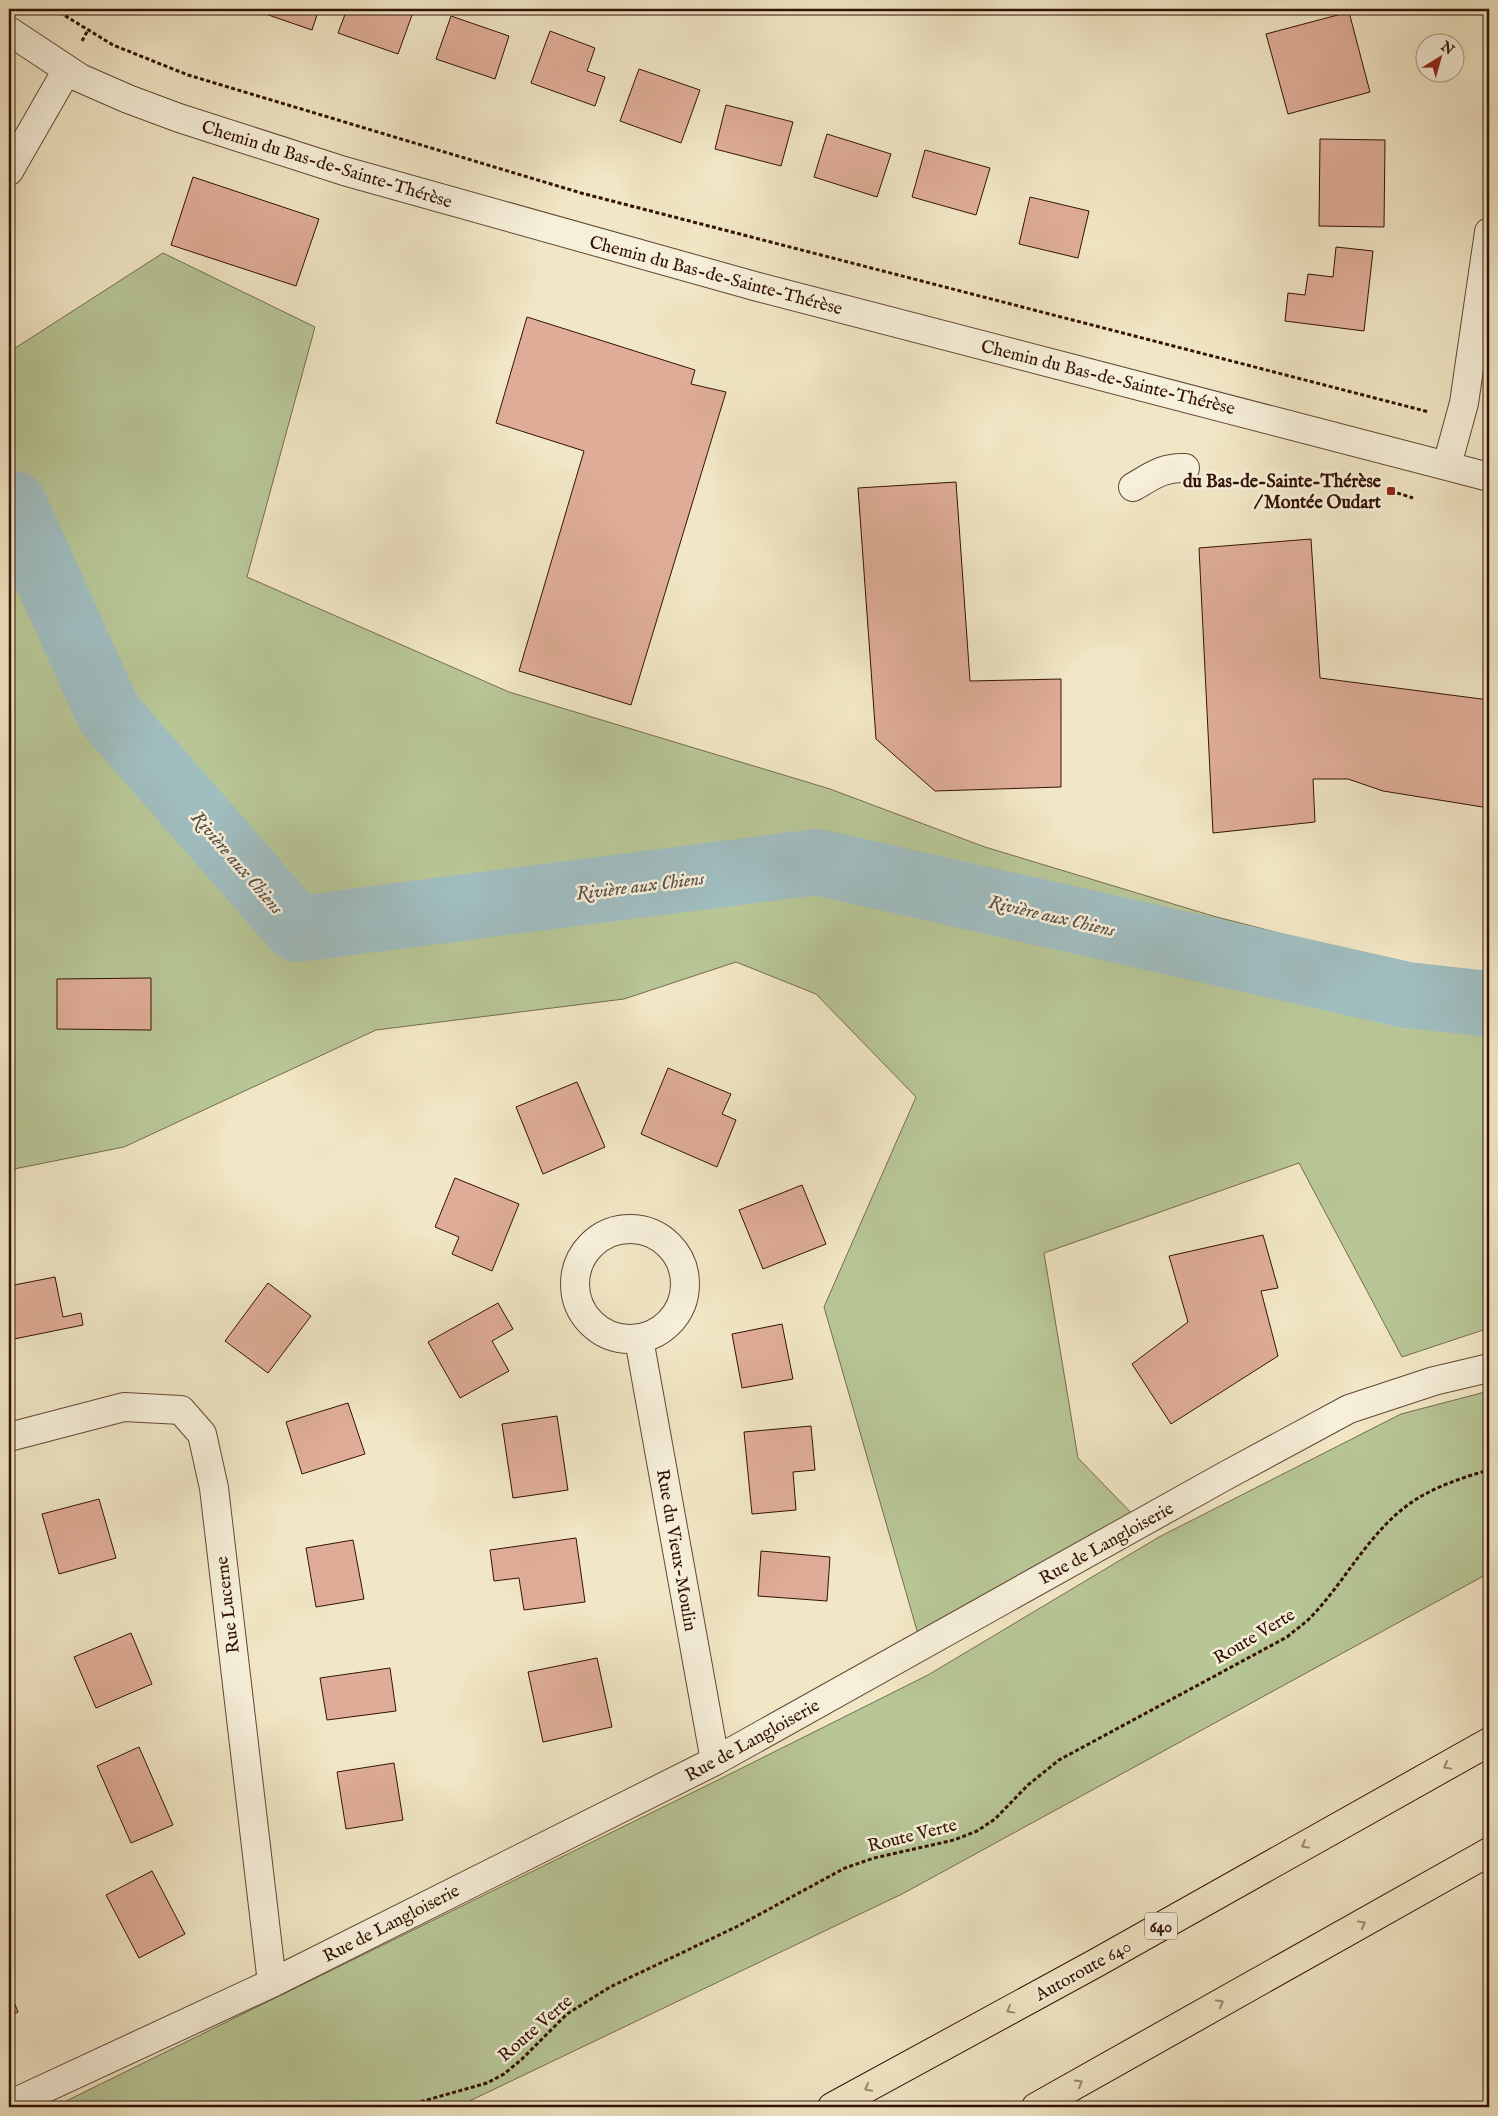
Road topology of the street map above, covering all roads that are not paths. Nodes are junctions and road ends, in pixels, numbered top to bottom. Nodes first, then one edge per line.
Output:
1 (9, 32) edge
2 (67, 70) junction
3 (9, 171) edge
4 (1489, 232) edge
5 (1447, 465) junction
6 (1185, 468) dead end
7 (1489, 477) edge
8 (1133, 486) dead end
9 (639, 1340) junction
10 (1489, 1368) edge
11 (9, 1437) edge
12 (1489, 1742) edge
13 (715, 1762) junction
14 (1489, 1852) edge
15 (272, 1983) junction
16 (9, 2106) edge
17 (832, 2107) edge
18 (1036, 2107) edge

1 - 2 street, Chemin du Bas-de-Sainte-Thérèse
2 - 3 street
2 - 5 street, Chemin du Bas-de-Sainte-Thérèse
4 - 5 street
5 - 7 street, Chemin du Bas-de-Sainte-Thérèse
6 - 8 street
9 - 9 street
9 - 13 street, Rue du Vieux-Moulin
10 - 13 street, Rue de Langloiserie
11 - 15 street, Rue Lucerne
12 -> 17 highway, Autoroute 640 / 640
13 - 15 street, Rue de Langloiserie
18 -> 14 highway
15 - 16 street, Rue de Langloiserie

